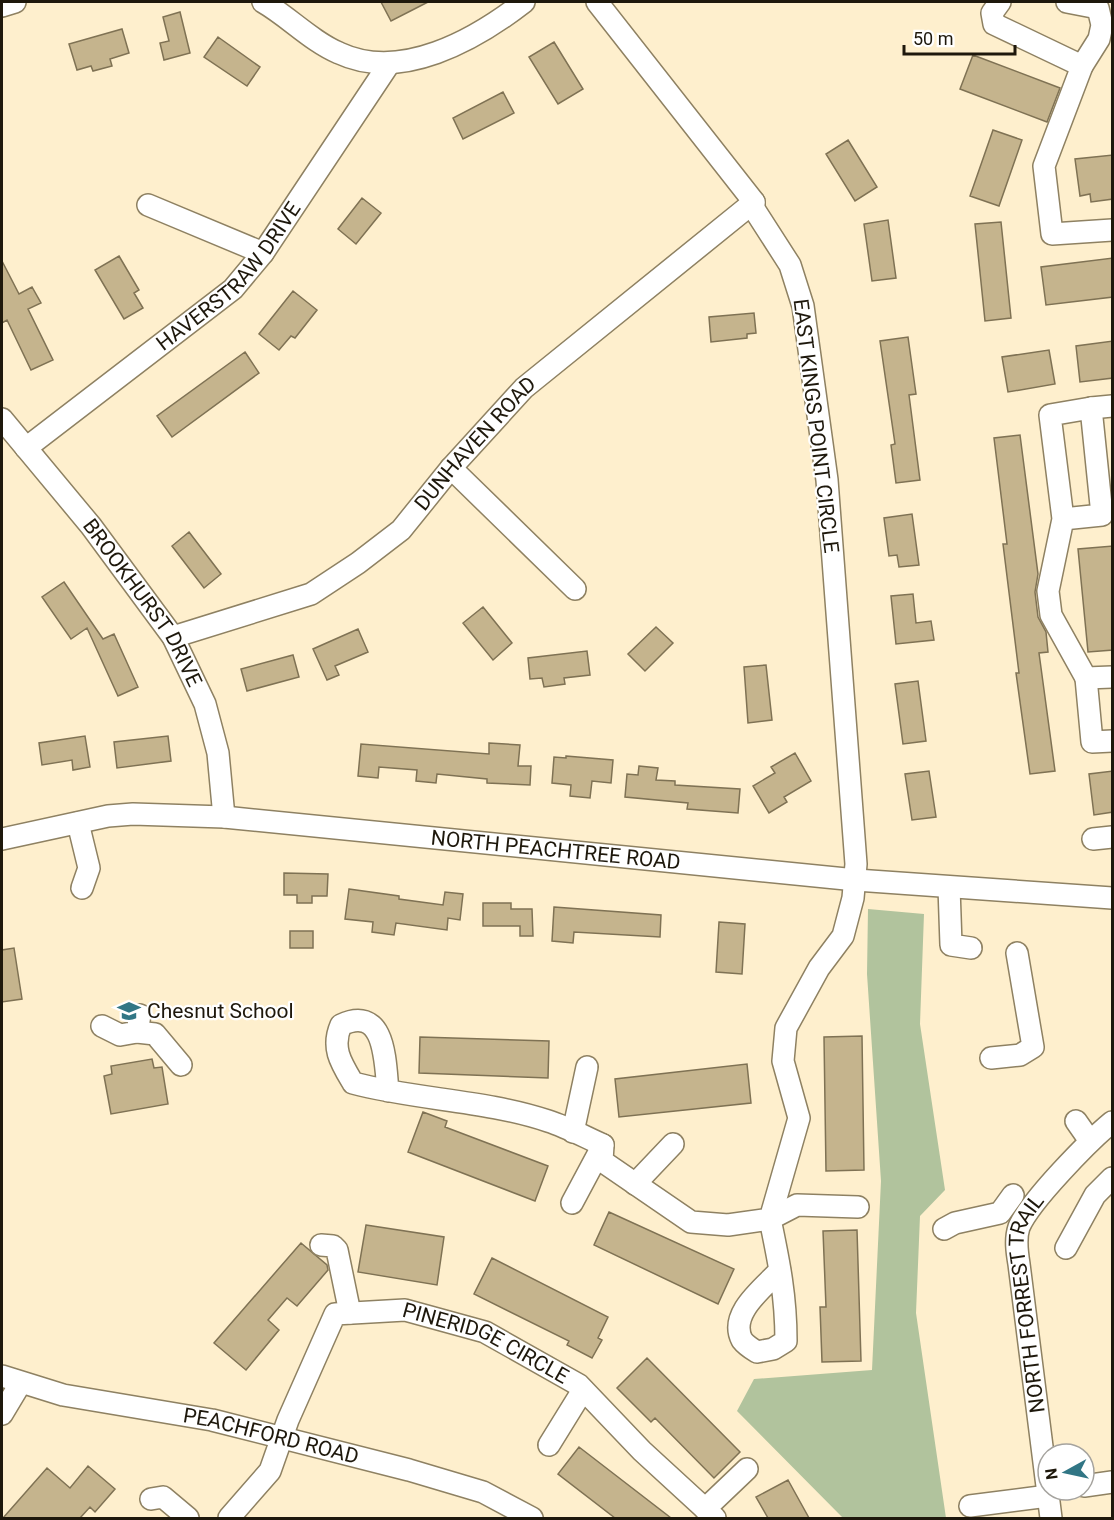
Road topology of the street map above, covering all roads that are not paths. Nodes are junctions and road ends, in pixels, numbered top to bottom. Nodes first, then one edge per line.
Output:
1 (15, 2) edge
2 (263, 2) edge
3 (524, 2) edge
4 (597, 2) edge
5 (1000, 2) edge
6 (1067, 2) edge
7 (2, 6) edge
8 (389, 64) junction
9 (1082, 66) junction
10 (754, 202) junction
11 (148, 205) dead end
12 (1113, 230) edge
13 (263, 254) junction
14 (1113, 406) edge
15 (1091, 408) junction
16 (2, 419) edge
17 (26, 448) junction
18 (451, 468) junction
19 (1063, 519) junction
20 (575, 589) dead end
21 (173, 637) junction
22 (1113, 677) edge
23 (1086, 678) junction
24 (1113, 741) edge
25 (224, 817) junction
26 (78, 823) junction
27 (2, 839) edge
28 (856, 880) junction
29 (949, 887) junction
30 (82, 888) dead end
31 (1113, 898) edge
32 (971, 948) dead end
33 (1017, 953) dead end
34 (102, 1026) dead end
35 (991, 1058) dead end
36 (181, 1065) dead end
37 (587, 1067) dead end
38 (381, 1089) dead end
39 (1076, 1121) dead end
40 (1113, 1122) edge
41 (573, 1132) junction
42 (1090, 1142) junction
43 (673, 1144) dead end
44 (603, 1145) junction
45 (1113, 1178) edge
46 (635, 1184) junction
47 (1013, 1195) dead end
48 (572, 1203) dead end
49 (858, 1207) dead end
50 (770, 1219) junction
51 (944, 1229) dead end
52 (321, 1245) dead end
53 (1066, 1248) dead end
54 (780, 1270) dead end
55 (350, 1313) junction
56 (11, 1380) edge
57 (583, 1390) junction
58 (2, 1414) edge
59 (282, 1439) junction
60 (1044, 1442) edge
61 (549, 1445) dead end
62 (747, 1469) dead end
63 (1113, 1482) edge
64 (1096, 1484) edge
65 (1036, 1495) edge
66 (151, 1499) dead end
67 (1051, 1502) edge
68 (970, 1506) dead end
69 (710, 1514) edge
70 (188, 1518) edge
71 (229, 1518) edge
72 (532, 1518) edge
73 (1051, 1518) edge

1 - 7 street
2 - 8 street
3 - 8 street
4 - 10 street, EAST KINGS POINT CIRCLE
5 - 9 street
6 - 9 street
8 - 13 street, HAVERSTRAW DRIVE
9 - 12 street
10 - 18 street, DUNHAVEN ROAD
10 - 28 street, EAST KINGS POINT CIRCLE
11 - 13 street
13 - 17 street, HAVERSTRAW DRIVE
14 - 15 street
15 - 19 street
15 - 19 street
16 - 17 street, BROOKHURST DRIVE
17 - 21 street, BROOKHURST DRIVE
18 - 20 street
18 - 21 street, DUNHAVEN ROAD
19 - 23 street
21 - 25 street, BROOKHURST DRIVE
22 - 23 street
23 - 24 street
25 - 26 street, NORTH PEACHTREE ROAD
25 - 28 street, NORTH PEACHTREE ROAD
26 - 27 street, NORTH PEACHTREE ROAD
26 - 30 street
28 - 29 street, NORTH PEACHTREE ROAD
28 - 50 street, EAST KINGS POINT CIRCLE
29 - 31 street, NORTH PEACHTREE ROAD
29 - 32 street
33 - 35 street
34 - 36 street
37 - 41 street
38 - 41 street
39 - 42 street
40 - 42 street, NORTH FORREST TRAIL
41 - 44 street
42 - 60 street, NORTH FORREST TRAIL
43 - 46 street
44 - 46 street
44 - 48 street
45 - 53 street
46 - 50 street
47 - 51 street
49 - 50 street
50 - 54 street
52 - 55 street
55 - 57 street, PINERIDGE CIRCLE
55 - 59 street
56 - 58 street
56 - 59 street, PEACHFORD ROAD
57 - 61 street
57 - 69 street, PINERIDGE CIRCLE
59 - 71 street
59 - 72 street, PEACHFORD ROAD
62 - 69 street
63 - 64 street
65 - 68 street
66 - 70 street
67 - 73 street, NORTH FORREST TRAIL

